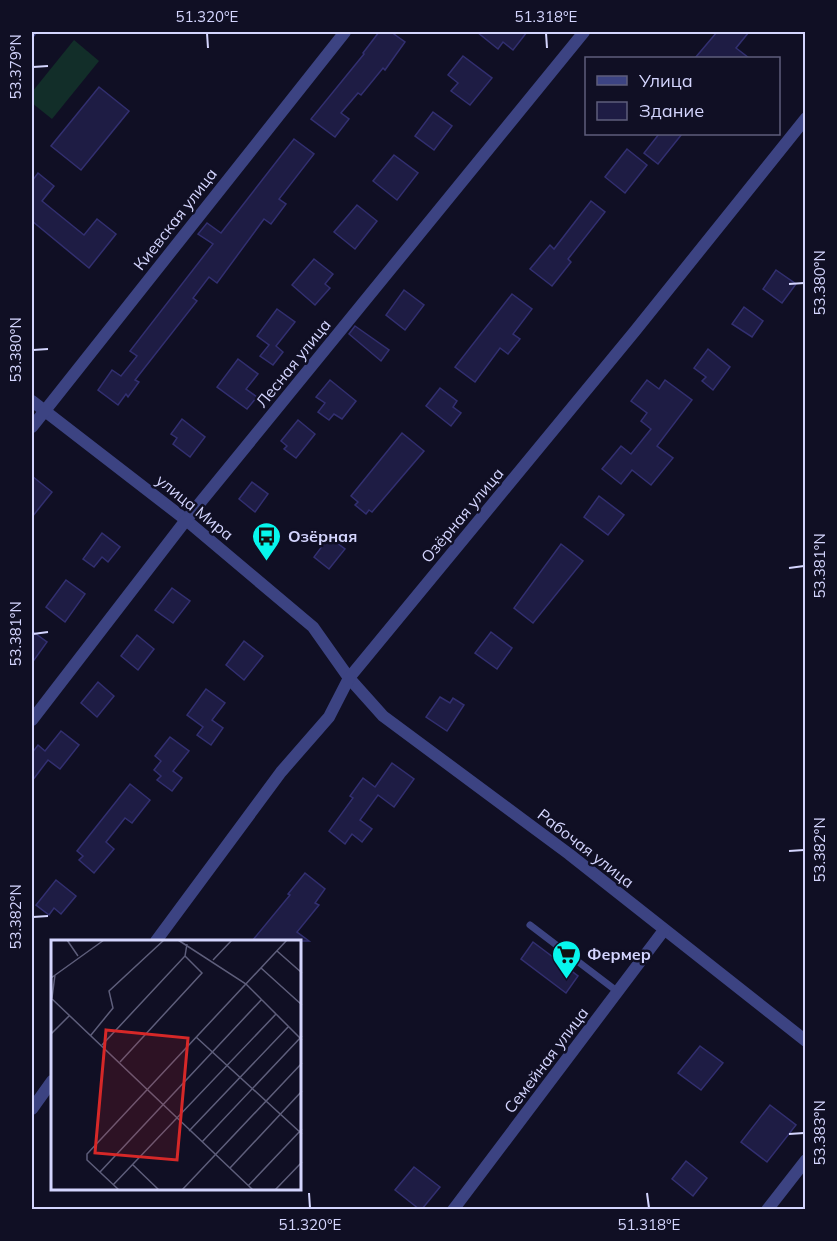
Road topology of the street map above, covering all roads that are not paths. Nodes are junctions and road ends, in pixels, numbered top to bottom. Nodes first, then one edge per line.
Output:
1 (345, 32) edge
2 (584, 32) edge
3 (806, 118) edge
4 (32, 401) edge
5 (44, 411) junction
6 (32, 427) edge
7 (186, 520) junction
8 (349, 678) junction
9 (32, 720) edge
10 (530, 925) dead end
11 (664, 930) junction
12 (157, 940) edge
13 (618, 992) junction
14 (806, 1041) edge
15 (51, 1082) edge
16 (32, 1109) edge
17 (806, 1160) edge
18 (453, 1209) edge
19 (767, 1209) edge

1 - 5 street, Киевская улица
2 - 7 street, Лесная улица
3 - 8 street, Озёрная улица
4 - 5 street, улица Мира
5 - 6 street, Киевская улица
5 - 7 street, улица Мира
7 - 8 street, улица Мира
7 - 9 street, Лесная улица
8 - 11 street, Рабочая улица
8 - 12 street, Озёрная улица
10 - 13 lane
11 - 13 street, Семейная улица
11 - 14 street, Рабочая улица
13 - 18 street, Семейная улица
15 - 16 street
17 - 19 street

